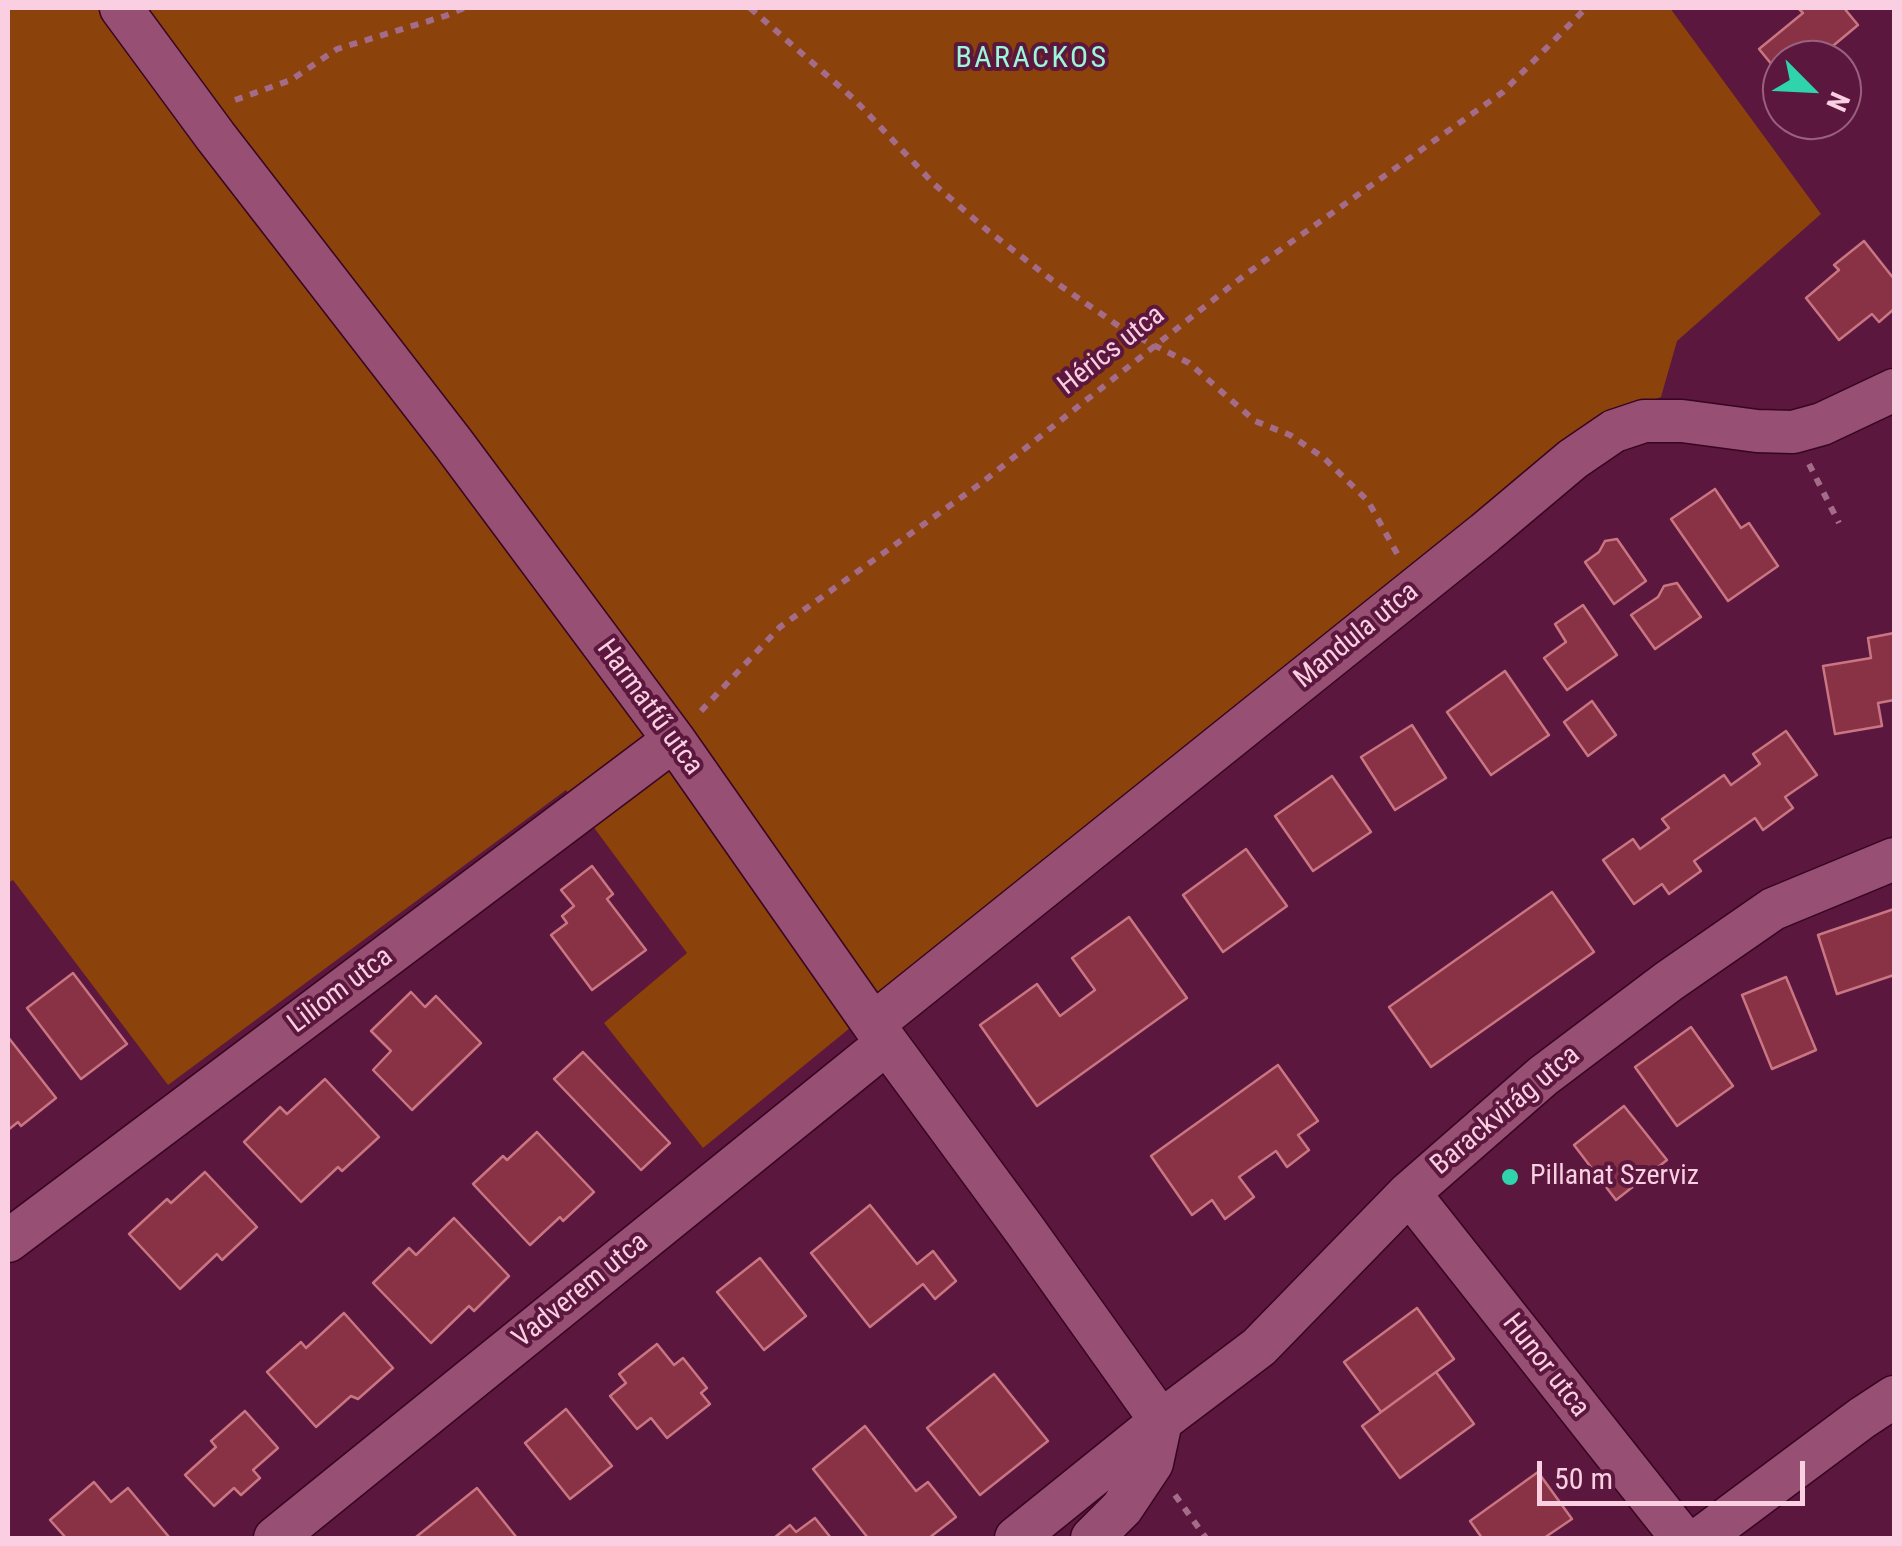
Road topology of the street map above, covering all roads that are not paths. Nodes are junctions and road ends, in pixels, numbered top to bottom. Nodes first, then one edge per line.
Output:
1 (121, 8) edge
2 (1894, 390) edge
3 (674, 740) junction
4 (1894, 859) edge
5 (880, 1034) junction
6 (1409, 1192) junction
7 (8, 1241) edge
8 (1894, 1397) edge
9 (1160, 1421) junction
10 (275, 1538) edge
11 (1016, 1538) edge
12 (1092, 1538) edge
13 (1682, 1538) edge
14 (1702, 1538) edge

1 - 3 street, Harmatfű utca
2 - 5 street, Mandula utca
3 - 5 street, Harmatfű utca
3 - 7 street, Liliom utca
4 - 6 street, Barackvirág utca
5 - 9 street, Harmatfű utca
5 - 10 street, Vadverem utca
6 - 9 street, Barackvirág utca
6 - 13 street, Hunor utca
8 - 14 street
9 - 11 street, Barackvirág utca
9 - 12 street

